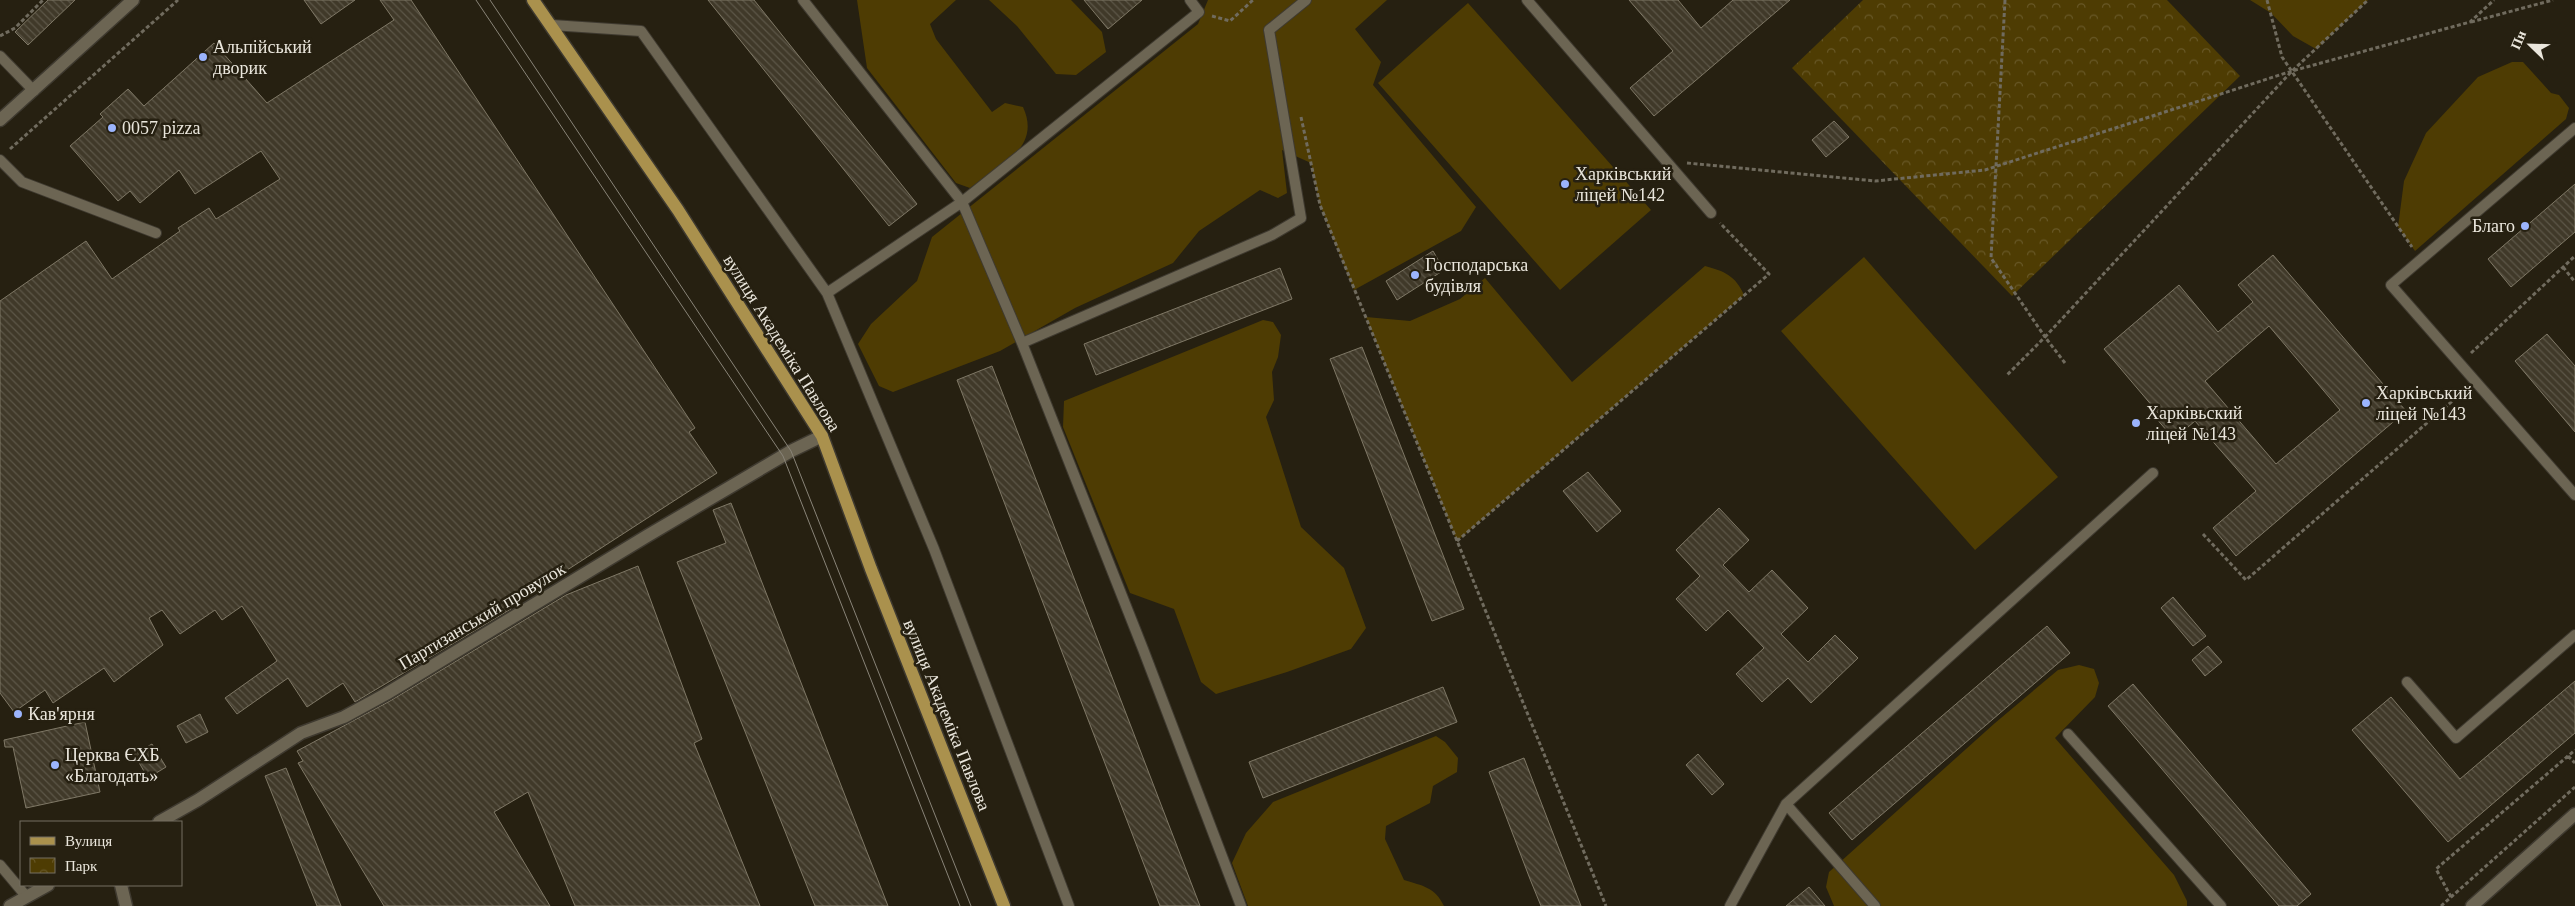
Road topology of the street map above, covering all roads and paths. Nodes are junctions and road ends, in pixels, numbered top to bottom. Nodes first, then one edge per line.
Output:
1 (43, 0) edge
2 (133, 0) edge
3 (178, 0) edge
4 (533, 0) edge
5 (803, 0) edge
6 (1190, 0) edge
7 (1252, 0) edge
8 (1306, 0) edge
9 (1527, 0) edge
10 (2005, 0) edge
11 (2267, 0) edge
12 (2368, 0) edge
13 (2494, 0) edge
14 (2553, 0) edge
15 (1230, 21) dead end
16 (2470, 22) junction
17 (552, 25) junction
18 (0, 36) edge
19 (0, 56) edge
20 (2292, 72) junction
21 (34, 91) junction
22 (1301, 115) dead end
23 (0, 120) edge
24 (2575, 128) edge
25 (7, 151) dead end
26 (0, 160) edge
27 (1667, 162) junction
28 (1996, 167) junction
29 (962, 202) junction
30 (1711, 213) joint
31 (156, 233) dead end
32 (2575, 256) edge
33 (2421, 260) junction
34 (2563, 267) junction
35 (2575, 282) edge
36 (827, 293) junction
37 (2045, 336) junction
38 (1022, 343) junction
39 (2066, 362) dead end
40 (2460, 364) junction
41 (2007, 375) dead end
42 (2475, 382) junction
43 (822, 436) junction
44 (2153, 473) dead end
45 (2575, 495) edge
46 (2203, 534) dead end
47 (1457, 541) junction
48 (2575, 635) edge
49 (2407, 682) dead end
50 (2068, 734) dead end
51 (2575, 750) edge
52 (2568, 756) junction
53 (2575, 764) edge
54 (2575, 787) edge
55 (1786, 804) junction
56 (2575, 814) edge
57 (161, 821) edge
58 (0, 865) edge
59 (46, 886) edge
60 (121, 886) edge
61 (26, 896) junction
62 (2450, 897) junction
63 (10, 906) edge
64 (126, 906) edge
65 (1004, 906) edge
66 (1069, 906) edge
67 (1241, 906) edge
68 (1606, 906) edge
69 (1730, 906) edge
70 (1875, 906) edge
71 (2221, 906) edge
72 (2441, 906) edge
73 (2472, 906) edge

1 - 18 path
2 - 21 street
3 - 25 path
4 - 17 main road, вулиця Академіка Павлова
5 - 29 lane
6 - 29 lane
7 - 15 path
8 - 38 lane
9 - 27 lane
10 - 28 path
11 - 20 path
12 - 20 path
13 - 16 path
14 - 16 path
16 - 20 path
17 - 36 lane
17 - 43 main road, вулиця Академіка Павлова
19 - 21 lane
20 - 28 path
20 - 33 path
20 - 37 path
21 - 23 street
22 - 47 path
24 - 33 lane
26 - 31 lane
27 - 28 path
27 - 30 lane
28 - 37 path
29 - 36 lane
29 - 38 lane
30 - 47 path
32 - 34 path
33 - 40 lane
34 - 35 path
34 - 40 path
36 - 66 lane
37 - 39 path
37 - 41 path
38 - 67 lane
40 - 42 lane
42 - 45 lane
42 - 46 path
43 - 57 street, Партизанський провулок
43 - 65 main road, вулиця Академіка Павлова
44 - 55 lane
47 - 68 path
48 - 49 lane
50 - 71 lane
51 - 52 path
52 - 53 path
52 - 62 path
54 - 62 path
55 - 69 lane
55 - 70 lane
56 - 73 street
58 - 61 lane
59 - 61 street
60 - 64 street
61 - 63 street
62 - 72 path

